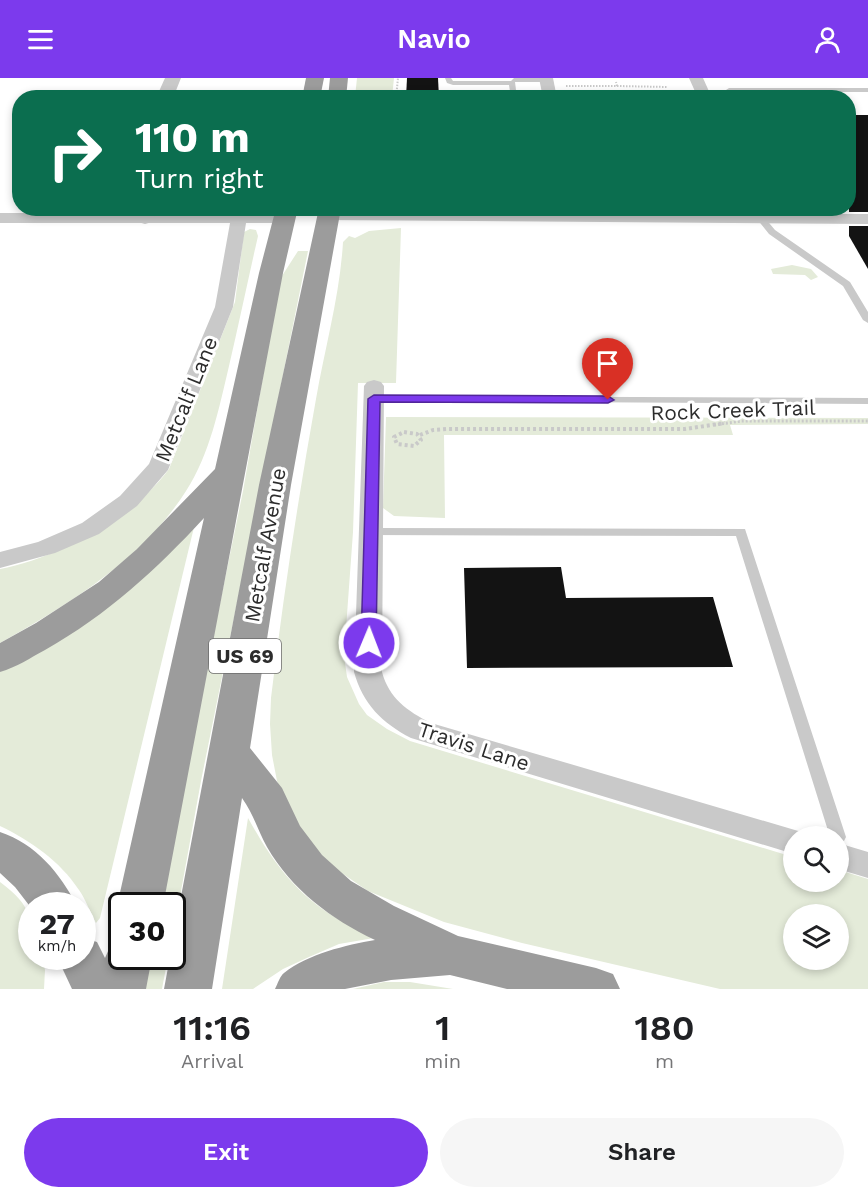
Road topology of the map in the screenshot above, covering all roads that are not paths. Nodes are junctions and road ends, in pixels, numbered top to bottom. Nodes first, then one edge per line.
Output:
1 (442, 78) edge
2 (862, 78) edge
3 (546, 79) edge
4 (451, 80) edge
5 (513, 82) edge
6 (868, 86) edge
7 (729, 90) dead end
8 (868, 90) edge
9 (84, 216) edge
10 (202, 216) edge
11 (258, 216) edge
12 (285, 216) edge
13 (319, 216) edge
14 (322, 216) edge
15 (760, 216) edge
16 (829, 216) edge
17 (239, 218) junction
18 (868, 219) edge
19 (1, 220) edge
20 (271, 273) junction
21 (868, 320) edge
22 (374, 392) joint
23 (868, 401) edge
24 (232, 469) junction
25 (370, 532) junction
26 (0, 560) edge
27 (0, 659) edge
28 (228, 749) junction
29 (837, 826) edge
30 (783, 839) edge
31 (0, 850) edge
32 (45, 892) edge
33 (143, 892) edge
34 (451, 955) junction
35 (87, 970) edge
36 (126, 970) edge
37 (97, 989) edge
38 (122, 989) edge
39 (188, 989) edge
40 (299, 989) edge
41 (596, 989) edge

1 - 5 lane
2 - 6 lane
3 - 5 lane
4 - 5 lane
7 - 8 lane
9 - 19 street
10 - 17 street
11 - 17 street
12 - 20 highway
13 - 20 highway
14 - 28 highway, Metcalf Avenue / US 69
15 - 21 lane
16 - 18 street
17 - 26 street, Metcalf Lane
20 - 24 highway
22 - 23 lane
22 - 25 street, Travis Lane
24 - 27 highway
24 - 33 highway
25 - 29 lane
25 - 30 street, Travis Lane
28 - 34 highway
28 - 39 highway, Metcalf Avenue / US 69
31 - 32 highway
34 - 40 highway
34 - 41 highway
35 - 37 highway
36 - 38 highway

